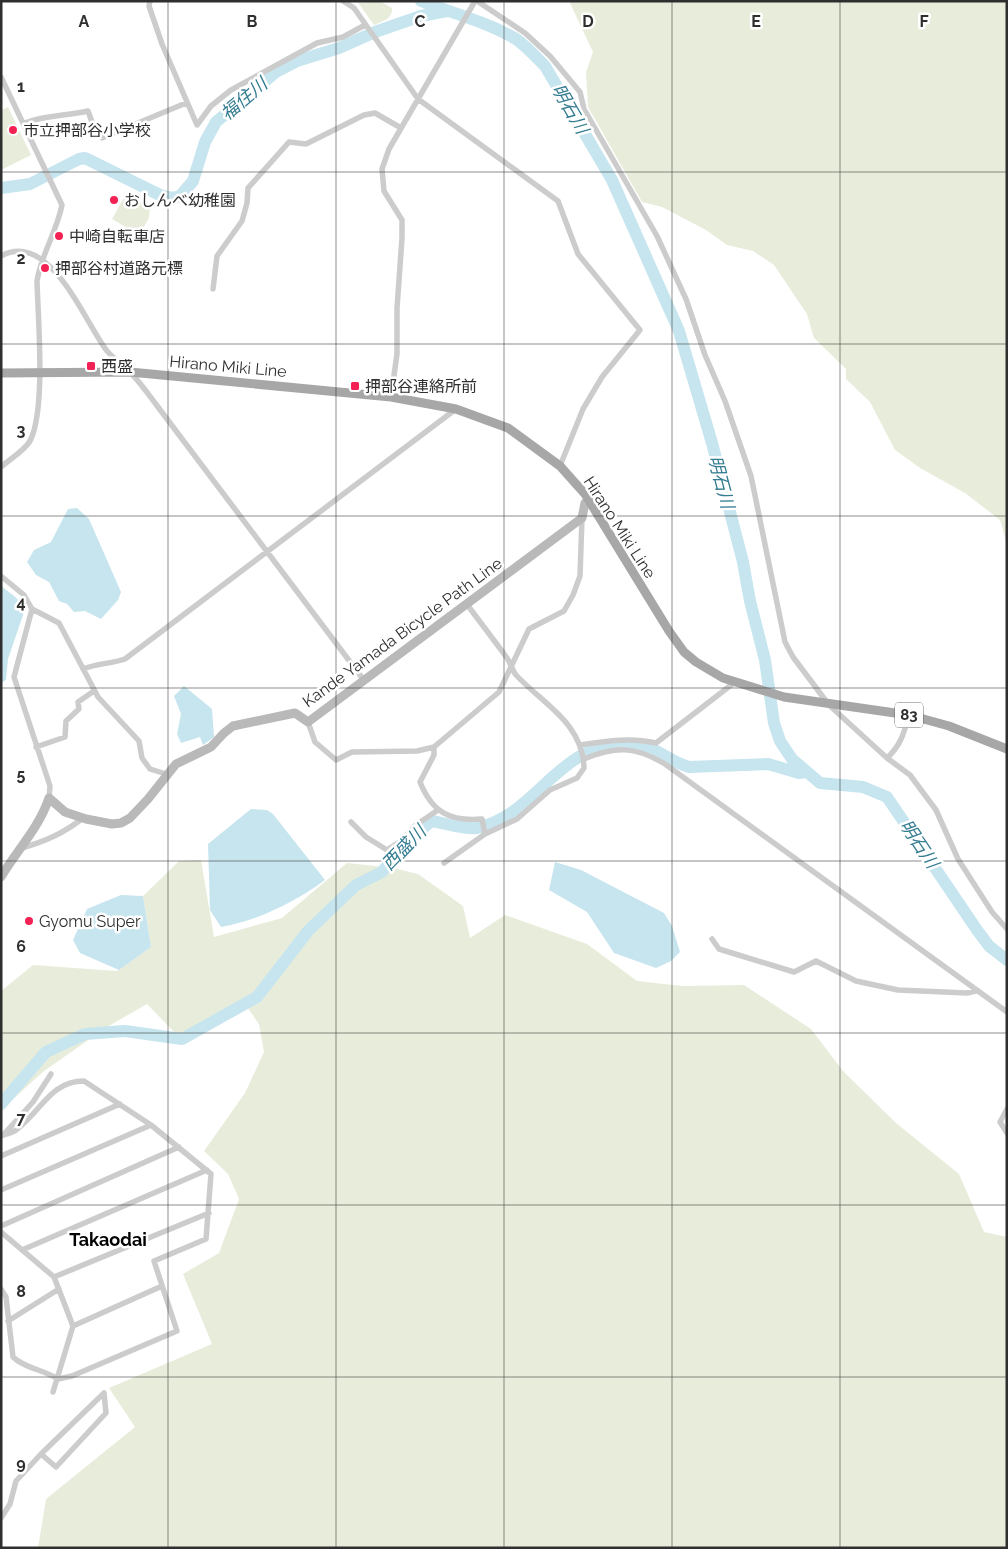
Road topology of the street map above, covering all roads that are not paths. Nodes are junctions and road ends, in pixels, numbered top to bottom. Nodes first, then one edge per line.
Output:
1 (150, 1) edge
2 (343, 1) edge
3 (476, 1) edge
4 (365, 25) junction
5 (1, 76) edge
6 (418, 98) junction
7 (186, 103) junction
8 (25, 123) junction
9 (402, 128) junction
10 (1, 256) edge
11 (44, 260) junction
12 (213, 289) dead end
13 (39, 372) junction
14 (130, 372) junction
15 (1, 373) edge
16 (391, 397) junction
17 (456, 409) junction
18 (560, 466) junction
19 (1, 467) edge
20 (585, 498) junction
21 (582, 518) junction
22 (267, 551) junction
23 (1, 576) edge
24 (466, 603) junction
25 (32, 609) junction
26 (511, 666) junction
27 (83, 669) junction
28 (363, 680) junction
29 (735, 682) junction
30 (94, 691) junction
31 (829, 705) junction
32 (909, 715) junction
33 (308, 722) junction
34 (580, 746) junction
35 (36, 747) junction
36 (434, 747) junction
37 (1007, 749) edge
38 (887, 758) junction
39 (584, 759) junction
40 (166, 774) junction
41 (49, 798) junction
42 (438, 810) junction
43 (83, 818) junction
44 (351, 822) dead end
45 (485, 834) junction
46 (22, 848) junction
47 (444, 863) dead end
48 (1, 877) edge
49 (1007, 929) edge
50 (712, 939) dead end
51 (976, 991) junction
52 (1007, 1012) edge
53 (51, 1074) dead end
54 (120, 1104) junction
55 (1007, 1109) edge
56 (151, 1125) junction
57 (1007, 1133) edge
58 (2, 1135) edge
59 (179, 1147) junction
60 (1, 1156) edge
61 (207, 1170) junction
62 (1, 1190) edge
63 (209, 1213) junction
64 (1, 1226) edge
65 (1, 1232) edge
66 (22, 1250) junction
67 (54, 1277) junction
68 (162, 1286) junction
69 (1, 1289) edge
70 (59, 1289) junction
71 (8, 1321) junction
72 (73, 1326) junction
73 (58, 1379) junction
74 (53, 1392) dead end
75 (40, 1454) junction
76 (1, 1518) edge

1 - 7 street
2 - 4 street
3 - 6 street
3 - 31 street
4 - 6 street
4 - 7 street
5 - 8 street
6 - 9 street
6 - 18 street
7 - 8 street
8 - 11 street
9 - 12 street
9 - 16 street
10 - 11 street
11 - 13 street
11 - 14 street
13 - 14 main road, Hirano Miki Line / 83
13 - 15 main road, Hirano Miki Line / 83
13 - 19 street
14 - 16 main road, Hirano Miki Line / 83
14 - 22 street
16 - 17 main road, Hirano Miki Line / 83
17 - 18 main road, Hirano Miki Line / 83
17 - 22 street
18 - 20 main road, Hirano Miki Line / 83
20 - 21 main road
20 - 29 main road, Hirano Miki Line / 83
21 - 24 main road, Kande Yamada Bicycle Path Line
21 - 26 street
22 - 27 street
22 - 28 street
23 - 25 street
24 - 26 street
24 - 28 main road, Kande Yamada Bicycle Path Line
25 - 27 street
25 - 35 street
26 - 34 street
26 - 36 street
27 - 30 street
28 - 33 main road, Kande Yamada Bicycle Path Line
29 - 31 main road, Hirano Miki Line / 83
29 - 34 street
30 - 35 street
30 - 40 street
31 - 32 main road, Hirano Miki Line / 83
31 - 38 street
32 - 37 main road, Hirano Miki Line / 83
32 - 38 street
33 - 36 street
33 - 40 main road, Kande Yamada Bicycle Path Line
34 - 39 street
35 - 41 street
36 - 42 street
38 - 49 street
39 - 45 street
39 - 51 street
40 - 43 main road, Kande Yamada Bicycle Path Line
41 - 43 main road, Kande Yamada Bicycle Path Line
41 - 46 main road
42 - 44 street
42 - 45 street
43 - 46 street
45 - 47 street
46 - 48 main road
50 - 51 street
51 - 52 street
53 - 58 street
54 - 56 street
54 - 58 street
54 - 60 street
55 - 57 street
56 - 59 street
56 - 62 street
59 - 61 street
59 - 64 street
61 - 63 street
61 - 66 street
63 - 67 street
63 - 68 street
65 - 66 street
66 - 67 street
67 - 70 street
68 - 72 street
68 - 73 street
69 - 71 street
70 - 71 street
70 - 72 street
71 - 73 street
72 - 73 street
73 - 74 street
75 - 75 street
75 - 76 street

